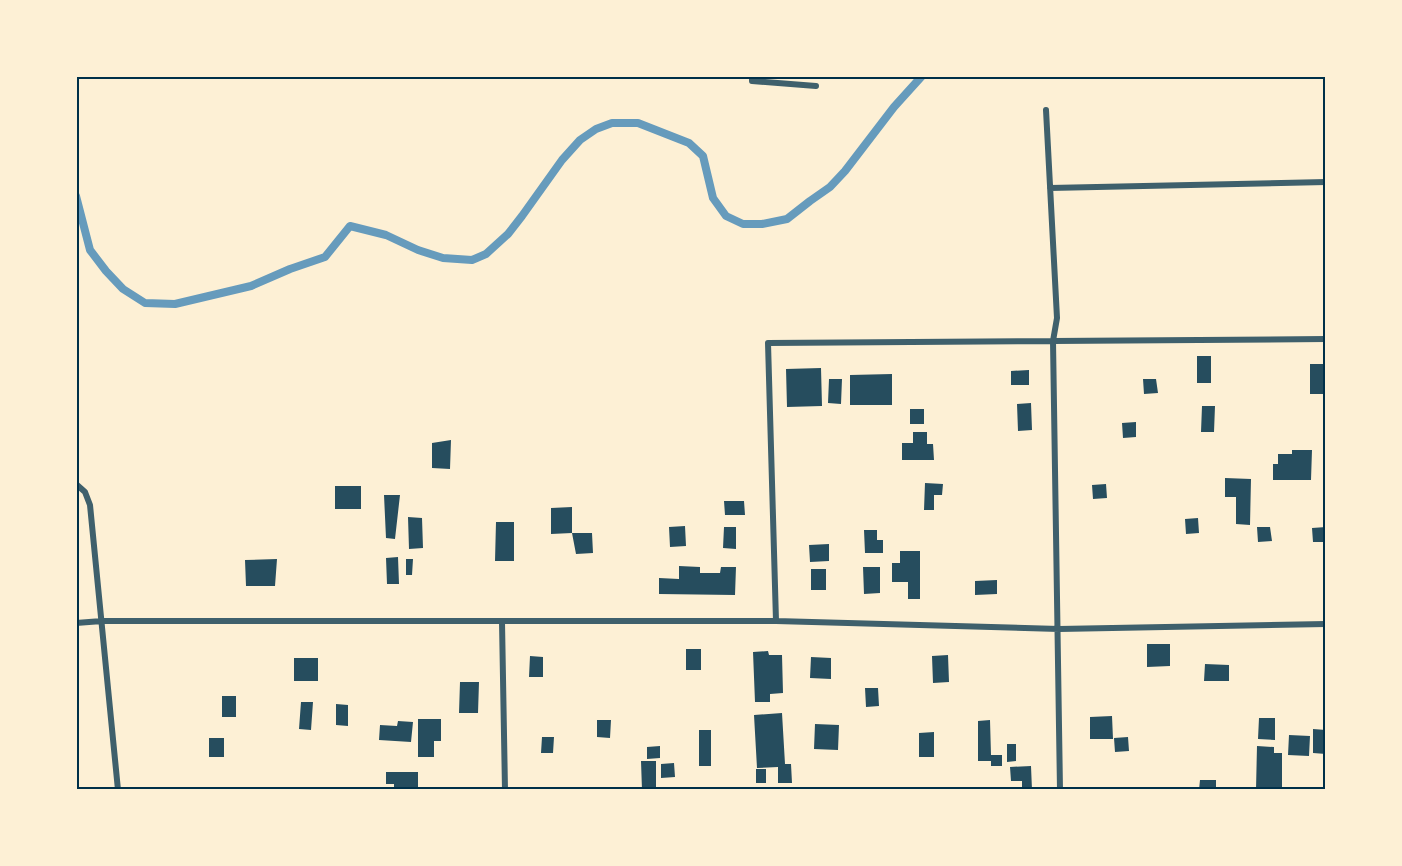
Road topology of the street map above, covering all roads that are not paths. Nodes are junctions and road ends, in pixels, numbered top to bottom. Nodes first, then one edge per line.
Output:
1 (752, 76) edge
2 (816, 86) dead end
3 (1046, 110) dead end
4 (1326, 182) edge
5 (1050, 188) junction
6 (1326, 339) edge
7 (1053, 341) junction
8 (76, 484) edge
9 (102, 621) junction
10 (776, 621) junction
11 (502, 622) junction
12 (76, 623) edge
13 (1326, 624) edge
14 (1059, 629) junction
15 (118, 789) edge
16 (505, 789) edge
17 (1060, 789) edge

1 - 2 street
3 - 5 street
4 - 5 street
5 - 7 street
6 - 7 street
7 - 10 street
7 - 14 street
8 - 9 street
9 - 11 street
9 - 12 street
9 - 15 street
10 - 11 street
10 - 14 street
11 - 16 street
13 - 14 street
14 - 17 street

